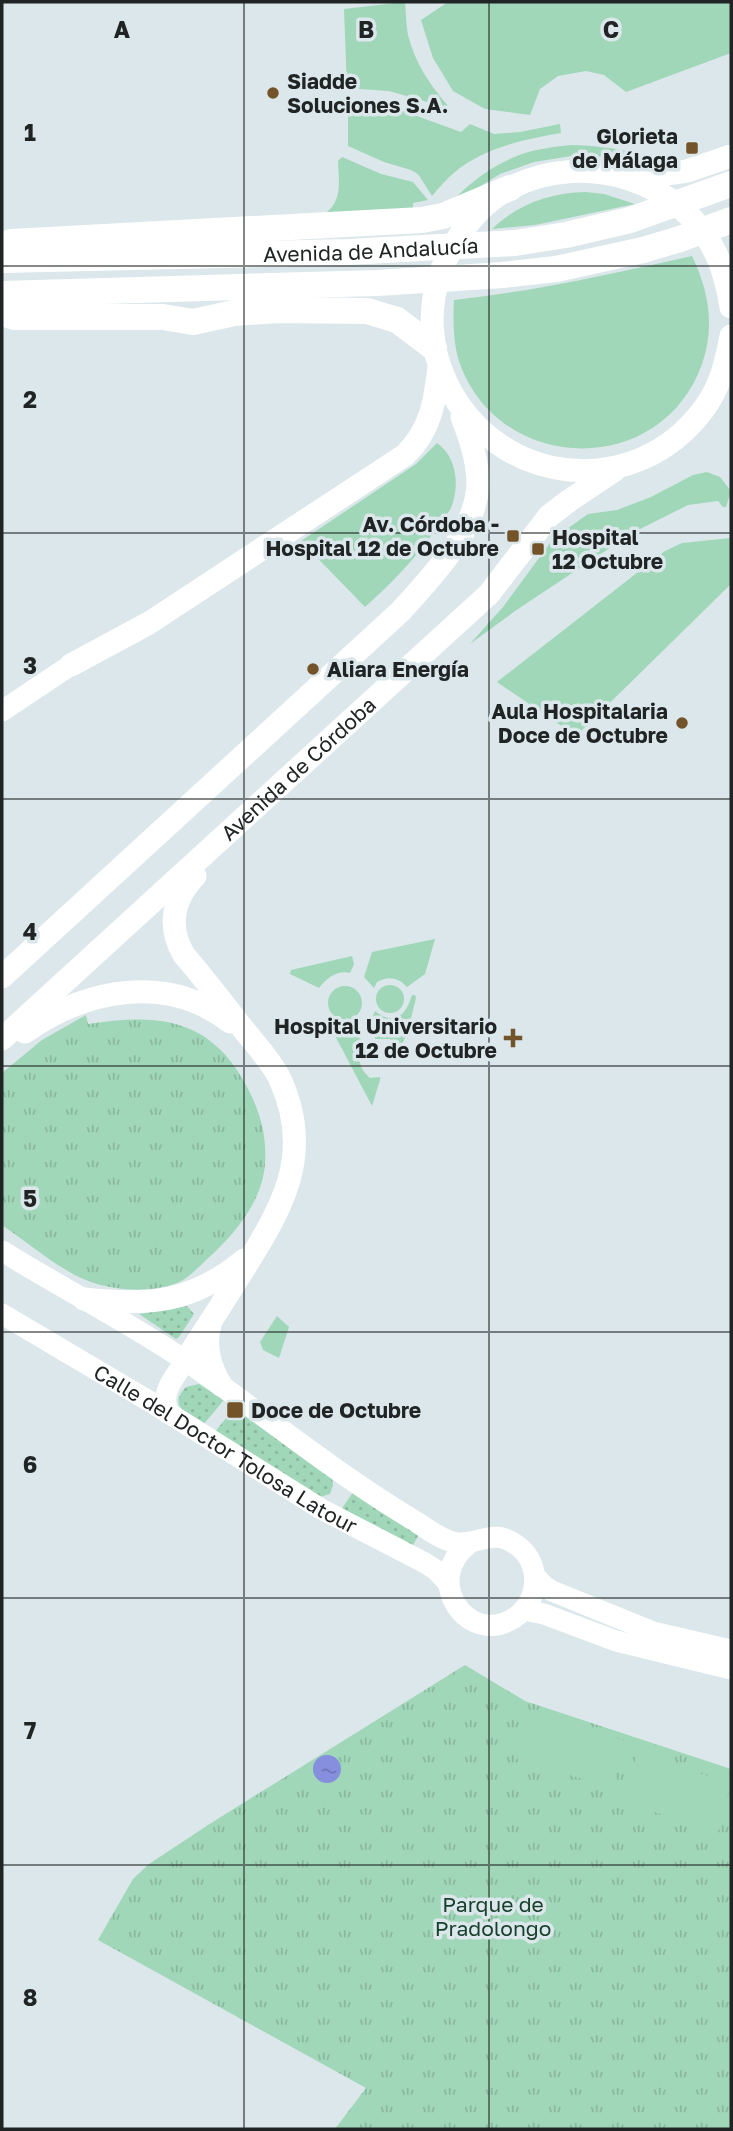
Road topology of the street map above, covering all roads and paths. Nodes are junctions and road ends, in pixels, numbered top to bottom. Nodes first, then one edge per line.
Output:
1 (731, 156) edge
2 (631, 179) junction
3 (731, 184) edge
4 (510, 188) junction
5 (731, 220) edge
6 (2, 227) edge
7 (175, 232) junction
8 (2, 245) edge
9 (2, 260) edge
10 (2, 294) edge
11 (731, 307) edge
12 (2, 313) edge
13 (731, 336) edge
14 (437, 358) junction
15 (457, 404) junction
16 (621, 467) junction
17 (71, 665) joint
18 (2, 711) edge
19 (348, 723) junction
20 (2, 977) edge
21 (249, 1037) junction
22 (2, 1039) edge
23 (2, 1048) edge
24 (257, 1249) junction
25 (2, 1251) edge
26 (85, 1300) junction
27 (2, 1314) edge
28 (211, 1322) junction
29 (185, 1361) junction
30 (221, 1385) junction
31 (169, 1414) junction
32 (346, 1478) junction
33 (321, 1509) junction
34 (470, 1543) junction
35 (535, 1576) junction
36 (448, 1583) junction
37 (524, 1611) junction
38 (731, 1650) edge
39 (731, 1669) edge

1 - 2 main road
2 - 4 main road
2 - 11 main road
3 - 9 highway, Avenida de Andalucía
4 - 7 highway
4 - 14 main road
5 - 10 highway, Avenida de Andalucía
6 - 7 highway
7 - 8 highway
12 - 14 highway
13 - 16 main road
14 - 15 main road
14 - 17 main road
15 - 16 main road
15 - 20 main road
16 - 19 main road, Avenida de Córdoba
17 - 18 street
19 - 21 main road
19 - 22 main road, Avenida de Córdoba
21 - 23 main road
21 - 24 main road
24 - 26 main road
24 - 28 main road
25 - 26 street, Calle del Doctor Tolosa Latour
26 - 29 street, Calle del Doctor Tolosa Latour
27 - 31 street, Calle del Doctor Tolosa Latour
28 - 29 main road
28 - 30 main road
29 - 30 street, Calle del Doctor Tolosa Latour
29 - 31 street
30 - 32 street, Calle del Doctor Tolosa Latour
31 - 33 street, Calle del Doctor Tolosa Latour
32 - 33 street
32 - 34 street, Calle del Doctor Tolosa Latour
33 - 36 street, Calle del Doctor Tolosa Latour
34 - 35 street, Calle del Doctor Tolosa Latour
34 - 36 street
35 - 37 street
35 - 38 street, Calle del Doctor Tolosa Latour
36 - 37 street, Calle del Doctor Tolosa Latour
37 - 39 street

